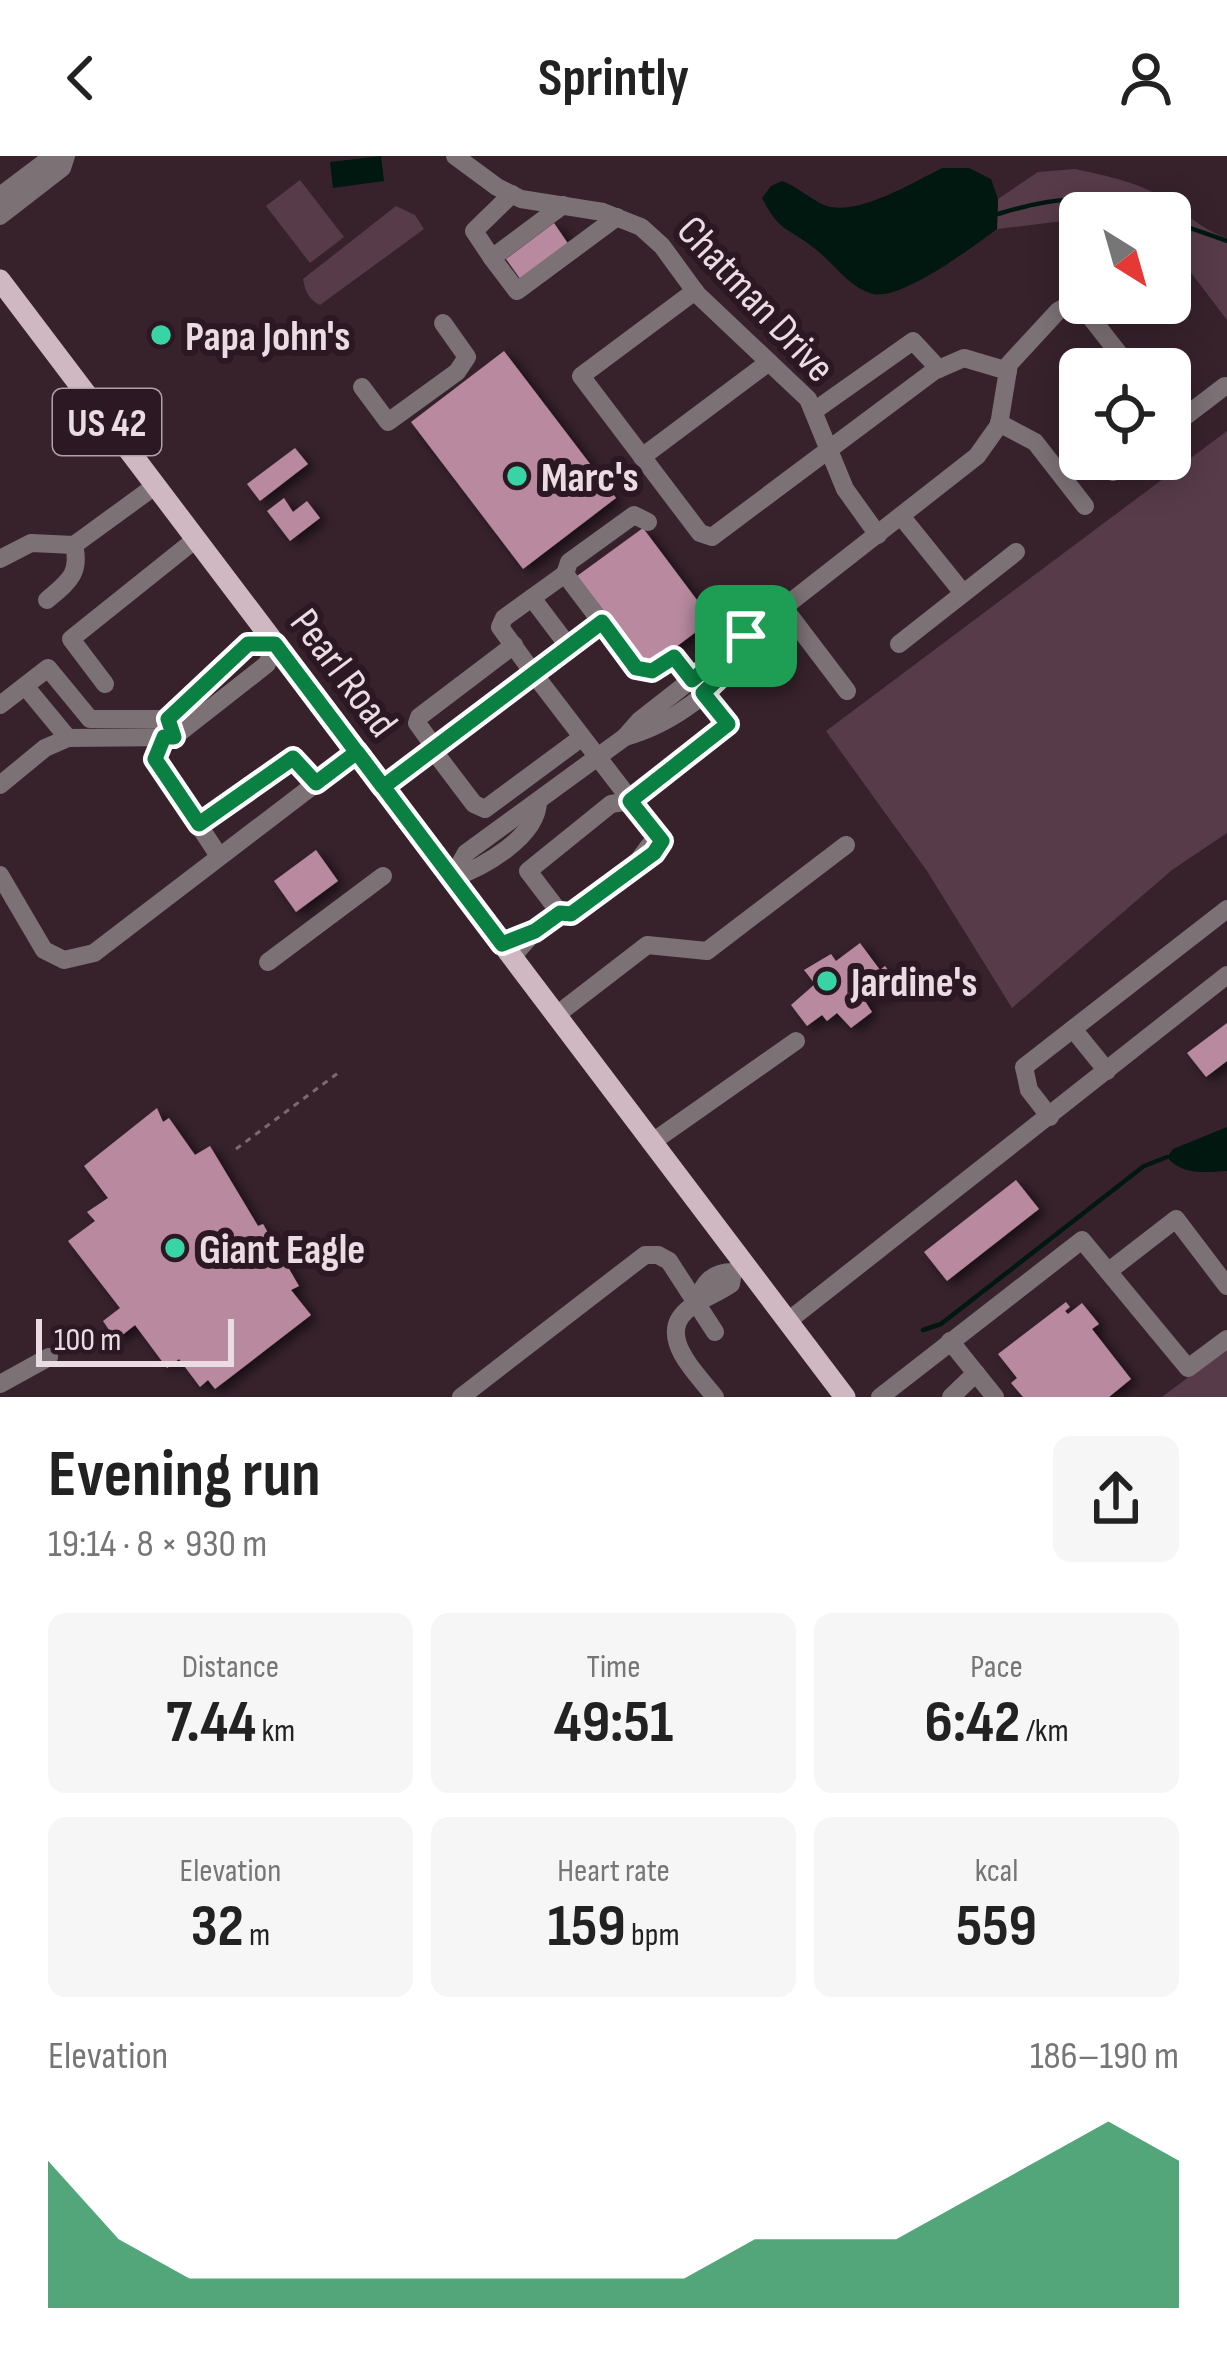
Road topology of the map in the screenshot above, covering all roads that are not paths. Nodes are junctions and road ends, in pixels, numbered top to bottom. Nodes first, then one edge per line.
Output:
1 (53, 156) edge
2 (66, 156) edge
3 (455, 156) edge
4 (512, 194) junction
5 (0, 196) edge
6 (563, 206) junction
7 (0, 216) edge
8 (616, 217) junction
9 (492, 258) junction
10 (0, 280) edge
11 (695, 292) junction
12 (1059, 310) edge
13 (443, 323) dead end
14 (770, 362) junction
15 (940, 369) junction
16 (1008, 370) junction
17 (1225, 386) edge
18 (362, 387) dead end
19 (1191, 410) edge
20 (814, 411) junction
21 (999, 423) junction
22 (830, 448) junction
23 (643, 457) junction
24 (155, 486) junction
25 (1085, 506) dead end
26 (901, 517) junction
27 (648, 522) dead end
28 (878, 535) junction
29 (196, 539) junction
30 (74, 545) junction
31 (1016, 552) dead end
32 (0, 559) edge
33 (566, 574) junction
34 (963, 593) junction
35 (532, 598) junction
36 (47, 600) dead end
37 (784, 608) junction
38 (602, 622) junction
39 (275, 644) junction
40 (899, 644) dead end
41 (514, 645) junction
42 (568, 647) junction
43 (534, 674) junction
44 (105, 684) dead end
45 (25, 686) junction
46 (698, 687) junction
47 (847, 692) dead end
48 (0, 705) edge
49 (169, 731) junction
50 (581, 737) junction
51 (68, 738) junction
52 (434, 749) junction
53 (357, 752) junction
54 (596, 758) junction
55 (316, 783) junction
56 (0, 785) edge
57 (383, 787) junction
58 (630, 801) junction
59 (199, 824) junction
60 (846, 844) dead end
61 (219, 856) junction
62 (383, 876) dead end
63 (452, 878) junction
64 (3, 888) edge
65 (1227, 910) edge
66 (560, 913) junction
67 (507, 951) junction
68 (268, 962) dead end
69 (1227, 975) edge
70 (555, 1016) junction
71 (1073, 1029) junction
72 (796, 1041) dead end
73 (1107, 1071) junction
74 (1050, 1117) junction
75 (651, 1143) junction
76 (739, 1268) junction
77 (1110, 1270) junction
78 (1227, 1286) edge
79 (696, 1303) junction
80 (788, 1321) junction
81 (716, 1333) dead end
82 (1227, 1339) edge
83 (950, 1340) junction
84 (49, 1357) dead end
85 (976, 1373) junction
86 (901, 1380) junction
87 (0, 1384) edge
88 (460, 1397) edge
89 (715, 1397) edge
90 (844, 1397) edge
91 (880, 1397) edge
92 (915, 1397) edge
93 (951, 1397) edge
94 (995, 1397) edge

1 - 5 street
2 - 7 street
3 - 4 street, Chatman Drive
4 - 6 street, Chatman Drive
4 - 9 street
6 - 8 street, Chatman Drive
6 - 9 street
8 - 9 street
8 - 11 street, Chatman Drive
10 - 24 main road, Pearl Road / US 42
11 - 14 street, Chatman Drive
11 - 23 street
12 - 16 street
13 - 18 street
14 - 20 street, Chatman Drive
14 - 23 street
15 - 16 street
15 - 20 street
15 - 22 street
16 - 21 street
17 - 19 street
20 - 22 street, Chatman Drive
21 - 25 street
21 - 26 street
22 - 23 street
22 - 28 street, Chatman Drive
24 - 29 main road, Pearl Road / US 42
24 - 30 street
26 - 28 street
26 - 34 street
27 - 33 street
28 - 37 street
29 - 39 main road, Pearl Road / US 42
29 - 44 street
30 - 32 street
30 - 36 street
31 - 34 street
33 - 35 street
33 - 38 street
34 - 40 street
35 - 41 street
35 - 42 street
37 - 46 street
37 - 47 street
38 - 42 street
38 - 46 street
39 - 49 street
39 - 49 street
39 - 53 main road, Pearl Road / US 42
41 - 43 street
41 - 52 street
42 - 43 street
43 - 50 street
43 - 52 street
45 - 48 street
45 - 49 street
45 - 51 street
46 - 54 street
46 - 58 street
49 - 51 street
49 - 59 street
50 - 52 street
50 - 54 street
51 - 56 street
52 - 57 street
53 - 55 street
53 - 57 main road, Pearl Road / US 42
54 - 58 street
54 - 63 street
55 - 59 street
55 - 61 street
57 - 63 main road, Pearl Road / US 42
58 - 66 street
58 - 66 street
59 - 61 street
60 - 70 street
61 - 64 street
62 - 68 street
63 - 67 main road, Pearl Road / US 42
65 - 71 street
66 - 67 street
67 - 70 main road, Pearl Road / US 42
69 - 73 street
70 - 75 main road, Pearl Road / US 42
71 - 73 street
71 - 74 street
72 - 75 street
73 - 74 street
74 - 80 street
75 - 76 main road, Pearl Road / US 42
76 - 79 street
76 - 80 main road, Pearl Road / US 42
77 - 78 street
77 - 82 street
77 - 83 street
79 - 81 street
79 - 88 street
79 - 89 street
80 - 90 main road, Pearl Road / US 42
83 - 85 street
83 - 86 street
84 - 87 street
85 - 93 street
85 - 94 street
86 - 91 street
86 - 92 street

